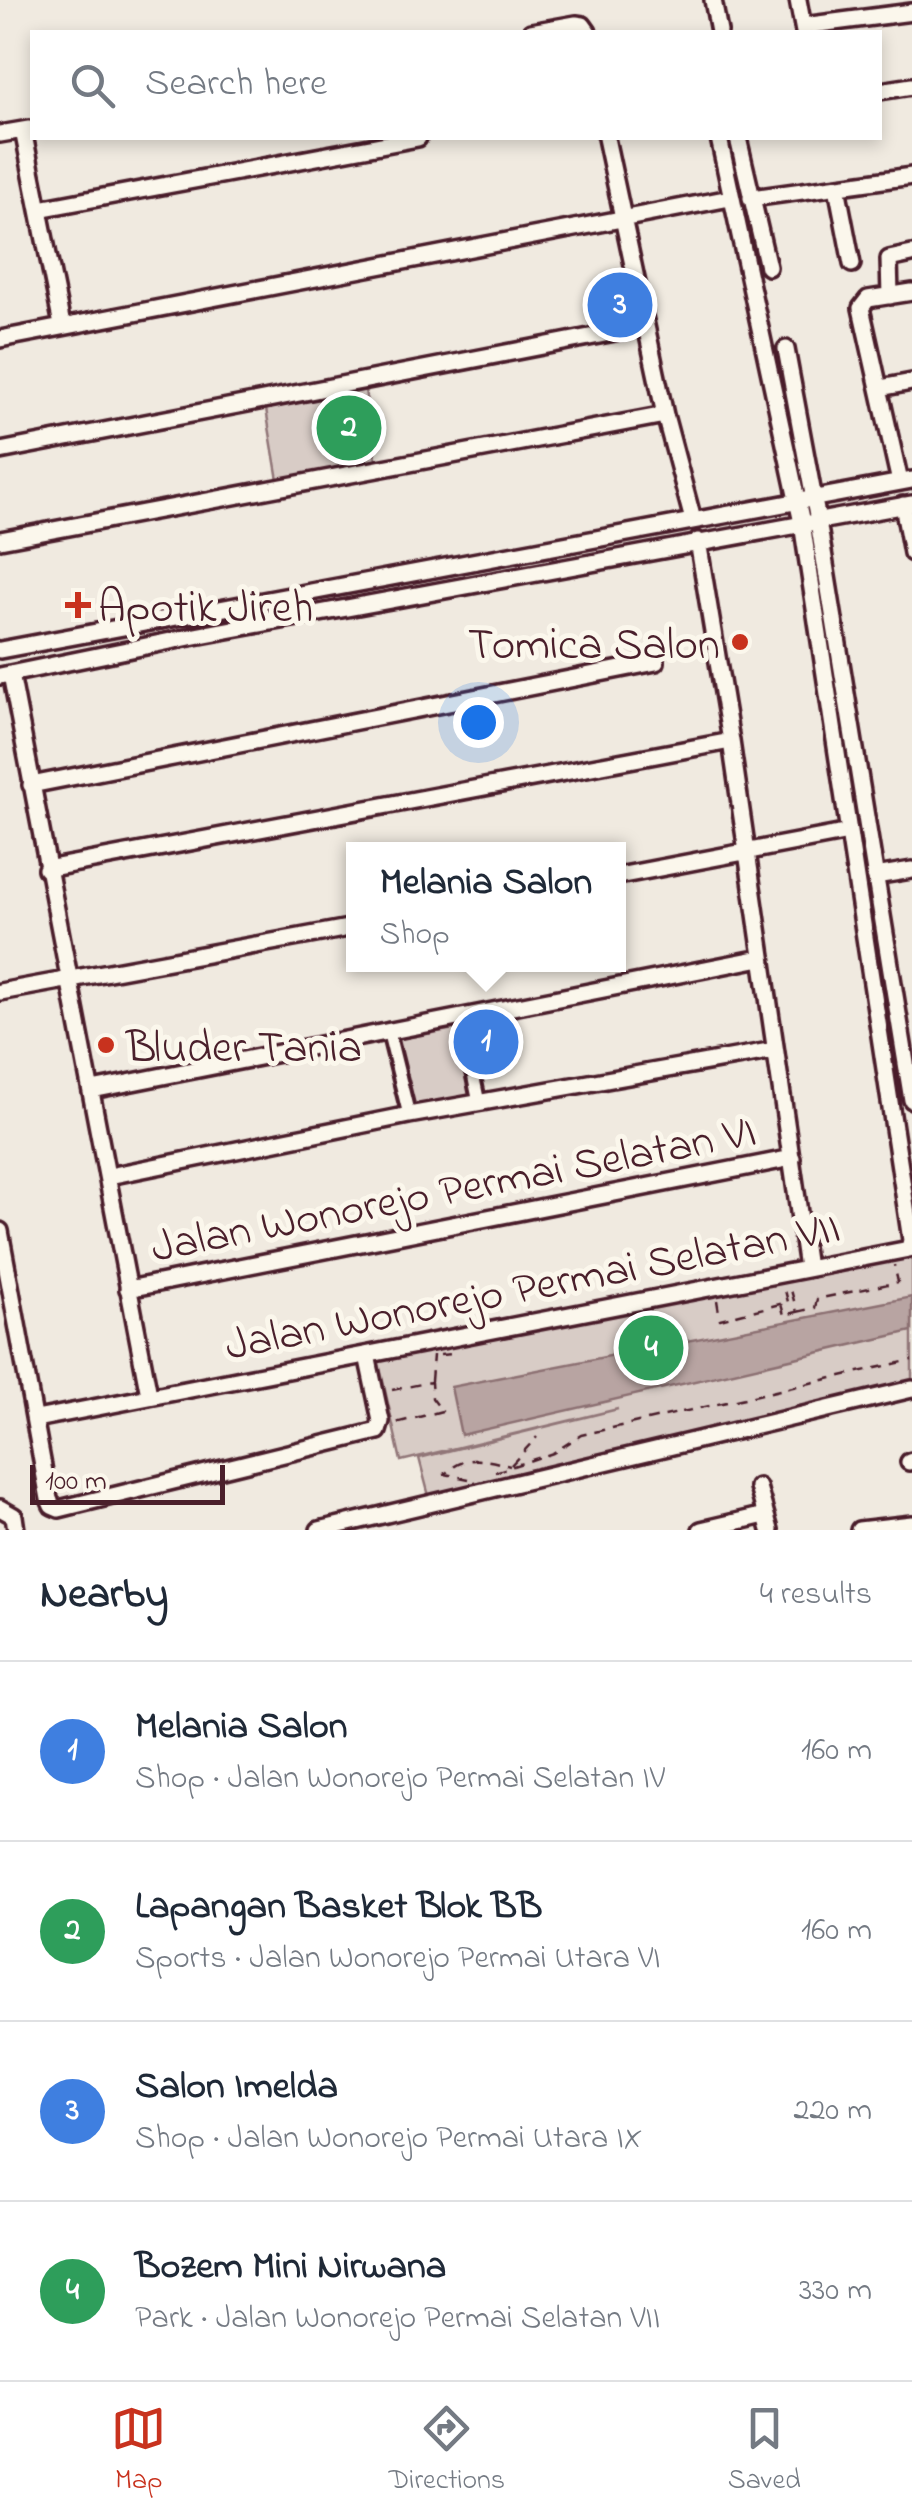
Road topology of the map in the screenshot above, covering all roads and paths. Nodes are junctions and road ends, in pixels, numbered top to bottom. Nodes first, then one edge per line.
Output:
1 (713, 0) edge
2 (798, 0) edge
3 (912, 12) edge
4 (582, 28) edge
5 (804, 29) edge
6 (556, 30) edge
7 (719, 30) edge
8 (912, 86) edge
9 (882, 90) edge
10 (28, 130) edge
11 (0, 134) edge
12 (407, 140) edge
13 (606, 140) edge
14 (719, 140) edge
15 (738, 140) edge
16 (912, 176) edge
17 (837, 187) junction
18 (726, 198) junction
19 (751, 198) junction
20 (40, 208) junction
21 (625, 218) junction
22 (912, 254) edge
23 (852, 264) dead end
24 (768, 266) dead end
25 (912, 292) edge
26 (890, 296) junction
27 (62, 325) junction
28 (646, 326) junction
29 (0, 339) edge
30 (786, 349) dead end
31 (912, 382) edge
32 (880, 388) junction
33 (665, 415) junction
34 (0, 451) edge
35 (906, 481) edge
36 (806, 500) junction
37 (908, 504) edge
38 (693, 520) junction
39 (810, 522) junction
40 (0, 540) edge
41 (698, 541) junction
42 (912, 553) edge
43 (190, 614) junction
44 (196, 636) junction
45 (0, 650) edge
46 (656, 662) dead end
47 (8, 678) edge
48 (731, 741) junction
49 (31, 785) junction
50 (849, 832) junction
51 (746, 852) junction
52 (46, 869) junction
53 (912, 870) edge
54 (626, 874) edge
55 (874, 876) junction
56 (346, 929) edge
57 (761, 958) junction
58 (72, 981) junction
59 (0, 992) edge
60 (461, 1016) junction
61 (388, 1030) junction
62 (775, 1050) junction
63 (92, 1090) junction
64 (912, 1100) edge
65 (479, 1103) junction
66 (409, 1116) junction
67 (792, 1158) junction
68 (109, 1176) junction
69 (0, 1231) edge
70 (892, 1260) dead end
71 (807, 1268) junction
72 (788, 1280) dead end
73 (898, 1282) junction
74 (128, 1289) junction
75 (903, 1290) dead end
76 (783, 1304) dead end
77 (796, 1312) junction
78 (434, 1353) dead end
79 (367, 1355) junction
80 (912, 1360) edge
81 (431, 1382) junction
82 (912, 1389) edge
83 (376, 1394) junction
84 (148, 1395) junction
85 (36, 1419) junction
86 (392, 1424) dead end
87 (538, 1437) dead end
88 (510, 1466) junction
89 (494, 1473) dead end
90 (478, 1479) dead end
91 (758, 1487) dead end
92 (0, 1508) edge
93 (768, 1522) edge
94 (912, 1524) edge
95 (16, 1530) edge
96 (319, 1530) edge
97 (701, 1530) edge
98 (860, 1530) edge

1 - 7 street
2 - 5 street
3 - 5 street
4 - 6 street
8 - 9 street
10 - 11 street
10 - 20 street
12 - 20 street
13 - 21 street
14 - 18 street
15 - 19 street
16 - 17 street
17 - 19 street
17 - 23 street
18 - 21 street
18 - 36 street
19 - 24 street
20 - 27 street
21 - 27 street
21 - 28 street
22 - 26 street
25 - 26 street
26 - 32 street
27 - 29 street
28 - 33 street
28 - 34 street
30 - 36 street
31 - 32 street
32 - 35 street
33 - 38 street
33 - 40 street
35 - 36 street
36 - 38 street
36 - 39 street
37 - 39 street
37 - 42 street
38 - 43 street
39 - 41 street
39 - 50 street, Jalan Wonorejo Permai Selatan VII
39 - 55 street
41 - 44 street
41 - 48 street
43 - 44 street
43 - 45 street
44 - 47 street
46 - 49 street
47 - 49 street
48 - 51 street
48 - 52 street
49 - 52 street
50 - 51 street
50 - 71 street, Jalan Wonorejo Permai Selatan VII
51 - 54 street
51 - 57 street
52 - 58 street
53 - 55 street
55 - 64 street
56 - 58 street
57 - 60 street
57 - 62 street
58 - 59 street
58 - 63 street
60 - 61 street
60 - 65 street
61 - 63 street
61 - 66 street
62 - 65 street
62 - 67 street
63 - 68 street
65 - 66 street
66 - 68 street
67 - 71 street
67 - 74 street, Jalan Wonorejo Permai Selatan VI
68 - 74 street
69 - 85 street
70 - 73 path
71 - 79 street, Jalan Wonorejo Permai Selatan VII
72 - 77 path
73 - 75 path
73 - 77 path
74 - 84 street
76 - 77 path
78 - 81 path
79 - 83 street
79 - 84 street, Jalan Wonorejo Permai Selatan VII
80 - 88 path
81 - 83 path
81 - 86 path
82 - 96 street
83 - 85 street
84 - 85 street, Jalan Wonorejo Permai Selatan VII
87 - 88 path
88 - 89 path
88 - 90 path
91 - 93 street
92 - 95 street
93 - 97 street
94 - 98 street

